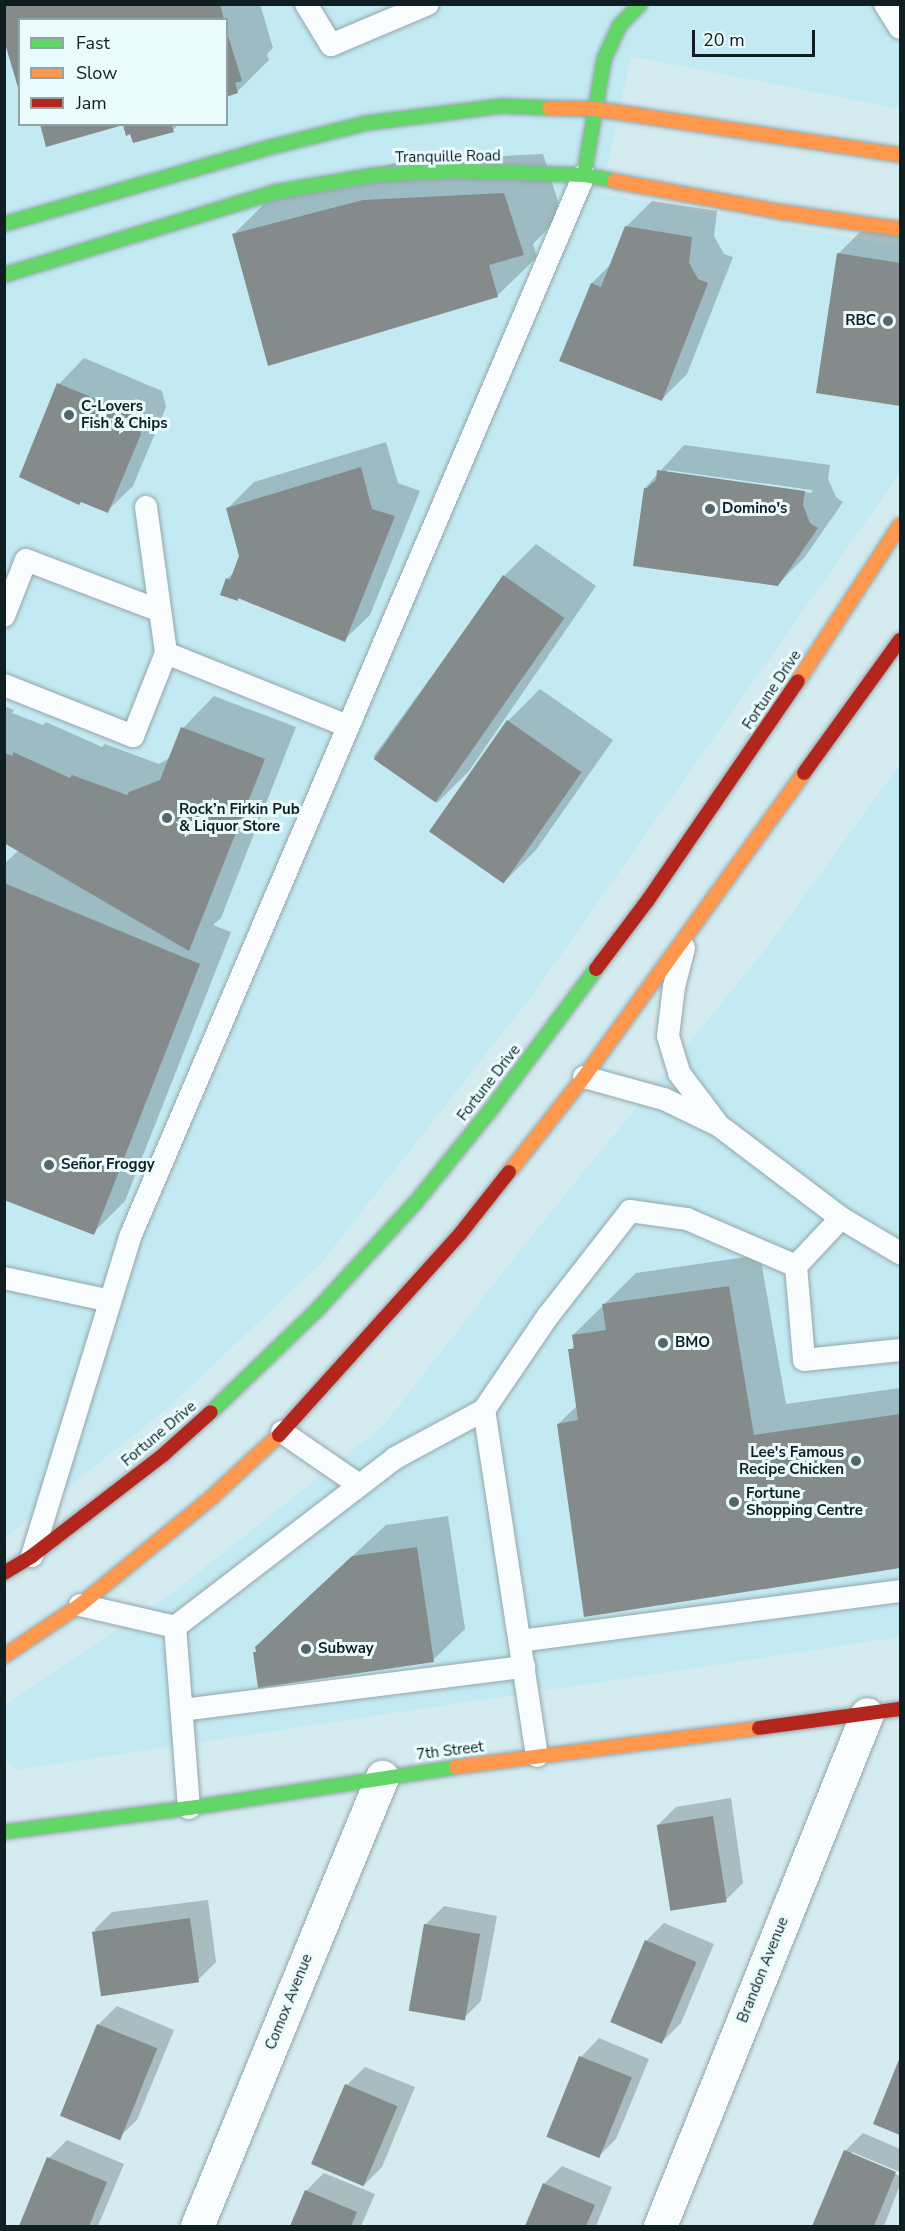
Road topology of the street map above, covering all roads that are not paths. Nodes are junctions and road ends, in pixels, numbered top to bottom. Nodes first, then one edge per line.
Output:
1 (306, 4) edge
2 (428, 4) edge
3 (640, 4) edge
4 (885, 4) edge
5 (900, 28) edge
6 (596, 110) junction
7 (900, 154) edge
8 (584, 175) junction
9 (4, 224) edge
10 (900, 229) edge
11 (4, 275) edge
12 (146, 507) dead end
13 (900, 525) edge
14 (160, 612) junction
15 (4, 616) edge
16 (900, 640) edge
17 (166, 653) junction
18 (4, 685) edge
19 (348, 726) junction
20 (687, 938) junction
21 (584, 1077) junction
22 (718, 1125) junction
23 (841, 1218) junction
24 (900, 1253) edge
25 (796, 1266) junction
26 (4, 1278) edge
27 (110, 1301) junction
28 (900, 1350) edge
29 (484, 1410) junction
30 (282, 1432) junction
31 (359, 1485) junction
32 (32, 1556) junction
33 (4, 1573) edge
34 (900, 1591) edge
35 (80, 1605) junction
36 (175, 1627) junction
37 (520, 1641) junction
38 (4, 1656) edge
39 (524, 1667) junction
40 (900, 1709) edge
41 (182, 1710) junction
42 (867, 1714) junction
43 (537, 1756) junction
44 (382, 1777) junction
45 (189, 1808) junction
46 (5, 1833) edge
47 (197, 2226) edge
48 (660, 2226) edge

1 - 2 lane
3 - 6 main road
4 - 5 lane
6 - 7 main road
6 - 8 main road
6 - 9 main road
8 - 10 main road, Tranquille Road
8 - 11 main road, Tranquille Road
8 - 19 lane
12 - 14 lane
13 - 32 main road, Fortune Drive
14 - 15 lane
14 - 17 lane
16 - 20 main road
17 - 18 lane
17 - 19 lane
19 - 27 lane
20 - 21 main road
20 - 22 lane
21 - 22 lane
21 - 30 main road
22 - 23 lane
23 - 24 lane
23 - 25 lane
25 - 28 lane
25 - 29 lane
26 - 27 lane
27 - 32 lane
29 - 31 lane
29 - 37 lane
30 - 31 lane
30 - 35 main road
31 - 36 lane
32 - 33 main road, Fortune Drive
34 - 37 lane
35 - 36 lane
35 - 38 main road
36 - 41 lane
37 - 39 lane
39 - 41 lane
39 - 43 lane
40 - 42 main road, 7th Street
41 - 45 lane
42 - 43 main road, 7th Street
42 - 48 street, Brandon Avenue
43 - 44 main road, 7th Street
44 - 45 main road, 7th Street
44 - 47 street, Comox Avenue
45 - 46 main road, 7th Street

